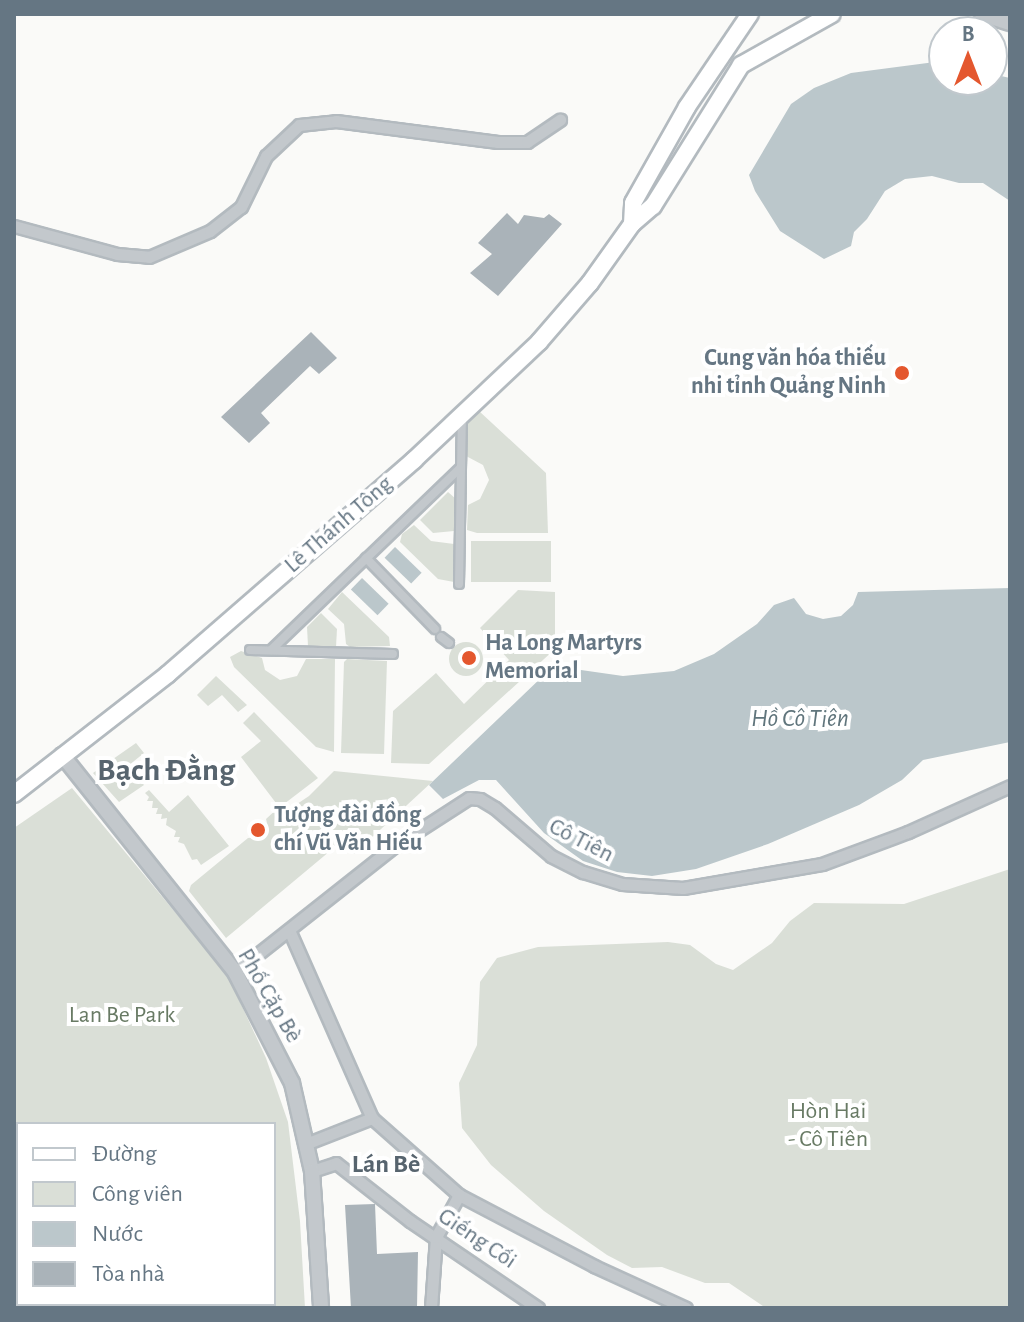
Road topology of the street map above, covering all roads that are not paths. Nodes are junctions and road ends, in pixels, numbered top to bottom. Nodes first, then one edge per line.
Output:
1 (750, 14) edge
2 (832, 14) edge
3 (982, 14) edge
4 (1010, 23) edge
5 (560, 120) dead end
6 (632, 224) junction
7 (14, 226) edge
8 (462, 415) junction
9 (460, 468) junction
10 (366, 558) junction
11 (459, 584) dead end
12 (442, 636) dead end
13 (250, 650) dead end
14 (271, 650) junction
15 (393, 654) dead end
16 (62, 755) junction
17 (1010, 786) edge
18 (14, 794) edge
19 (289, 930) junction
20 (235, 972) junction
21 (372, 1118) junction
22 (308, 1143) junction
23 (312, 1171) junction
24 (459, 1195) junction
25 (436, 1237) junction
26 (321, 1308) edge
27 (431, 1308) edge
28 (538, 1308) edge
29 (686, 1308) edge

1 - 6 main road, Lê Thánh Tông
2 - 6 main road, Lê Thánh Tông
3 - 4 street
5 - 7 street
6 - 8 main road, Lê Thánh Tông
8 - 9 street
8 - 16 main road, Lê Thánh Tông
9 - 10 street
9 - 11 street
10 - 12 street
10 - 14 street
13 - 14 street
14 - 15 street
16 - 18 main road, Lê Thánh Tông
16 - 20 street, Phố Cặp Bè
17 - 19 street, Cô Tiên
19 - 20 street, Cô Tiên
19 - 21 street
20 - 22 street, Phố Cặp Bè
21 - 22 street
21 - 24 street
22 - 23 street, Phố Cặp Bè
23 - 25 street, Giếng Cối
23 - 26 street, Phố Cặp Bè
24 - 25 street
24 - 29 street
25 - 27 street
25 - 28 street, Giếng Cối

